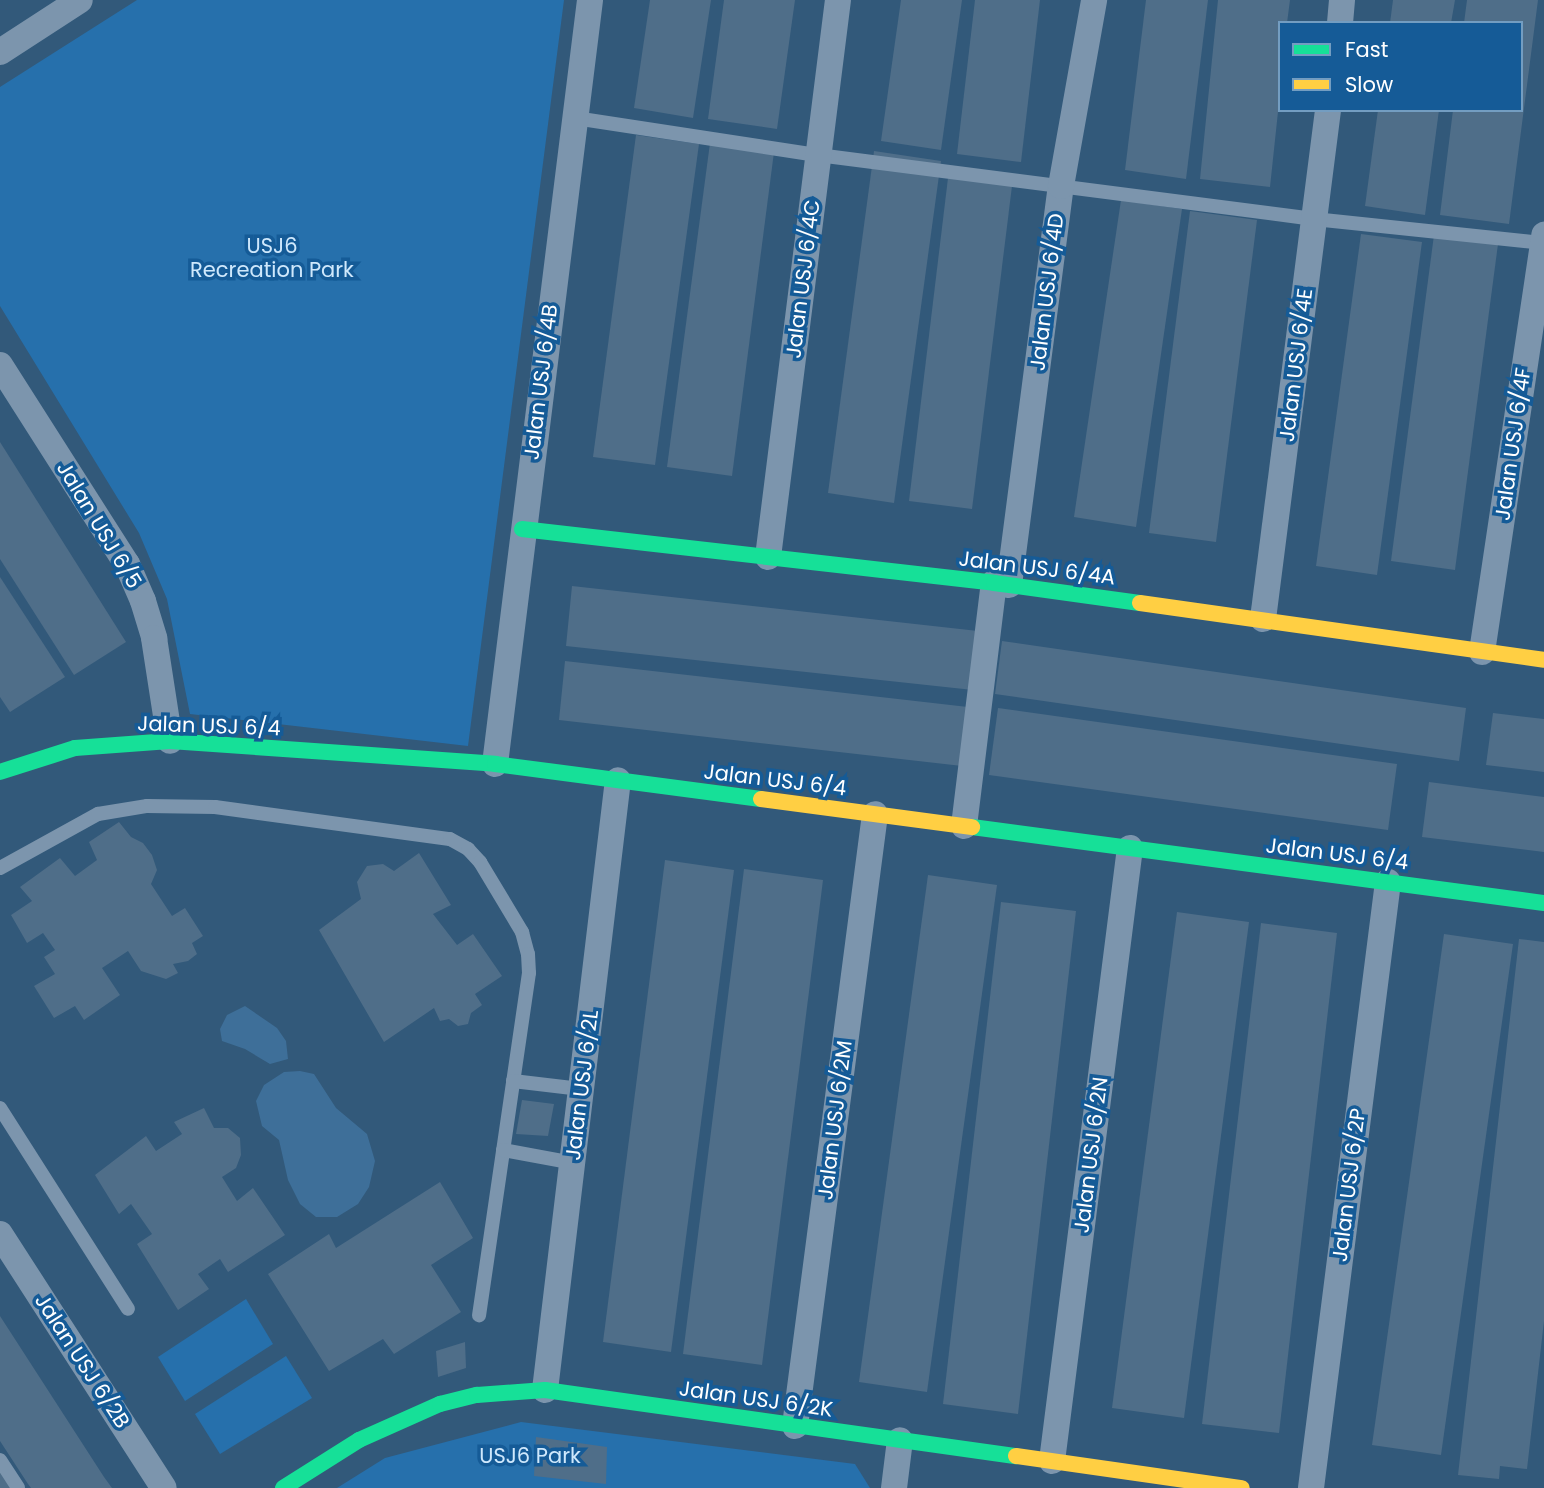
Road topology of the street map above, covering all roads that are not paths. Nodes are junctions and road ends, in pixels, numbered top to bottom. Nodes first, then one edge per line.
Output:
1 (80, 0) edge
2 (590, 0) edge
3 (838, 0) edge
4 (1094, 0) edge
5 (1342, 0) edge
6 (53, 7) edge
7 (1339, 21) edge
8 (0, 52) edge
9 (1328, 112) edge
10 (575, 118) junction
11 (818, 155) junction
12 (1061, 186) junction
13 (1314, 219) junction
14 (1544, 240) edge
15 (0, 365) edge
16 (522, 529) junction
17 (768, 557) junction
18 (1002, 584) junction
19 (1263, 620) junction
20 (1482, 652) junction
21 (1544, 660) edge
22 (170, 741) junction
23 (495, 764) junction
24 (0, 772) edge
25 (618, 780) junction
26 (875, 814) junction
27 (964, 826) junction
28 (1130, 848) junction
29 (0, 868) edge
30 (1388, 882) junction
31 (1544, 903) edge
32 (513, 1081) junction
33 (581, 1088) junction
34 (0, 1108) edge
35 (503, 1150) junction
36 (573, 1163) junction
37 (0, 1234) edge
38 (128, 1309) dead end
39 (479, 1315) dead end
40 (545, 1390) junction
41 (795, 1426) junction
42 (900, 1440) junction
43 (0, 1460) edge
44 (1052, 1461) junction
45 (18, 1488) edge
46 (164, 1488) edge
47 (283, 1488) edge
48 (894, 1488) edge
49 (1242, 1488) edge
50 (1311, 1488) edge

1 - 6 street
2 - 10 street, Jalan USJ 6/4B
3 - 11 street, Jalan USJ 6/4C
4 - 12 street, Jalan USJ 6/4D
5 - 7 street
6 - 8 street
9 - 13 street, Jalan USJ 6/4E
10 - 11 lane
10 - 16 street, Jalan USJ 6/4B
11 - 12 lane
11 - 17 street, Jalan USJ 6/4C
12 - 13 lane
12 - 18 street, Jalan USJ 6/4D
13 - 14 lane
13 - 19 street, Jalan USJ 6/4E
14 - 20 street, Jalan USJ 6/4F
15 - 22 street, Jalan USJ 6/5
16 - 17 street, Jalan USJ 6/4A
16 - 23 street, Jalan USJ 6/4B
17 - 18 street, Jalan USJ 6/4A
18 - 19 street, Jalan USJ 6/4A
18 - 27 street, Jalan USJ 6/4D
19 - 20 street, Jalan USJ 6/4A
20 - 21 street, Jalan USJ 6/4A
22 - 23 street, Jalan USJ 6/4
22 - 24 street, Jalan USJ 6/4
23 - 25 street, Jalan USJ 6/4
25 - 26 street, Jalan USJ 6/4
25 - 33 street, Jalan USJ 6/2L
26 - 27 street, Jalan USJ 6/4
26 - 41 street, Jalan USJ 6/2M
27 - 28 street, Jalan USJ 6/4
28 - 30 street, Jalan USJ 6/4
28 - 44 street, Jalan USJ 6/2N
29 - 32 lane
30 - 31 street, Jalan USJ 6/4
30 - 50 street, Jalan USJ 6/2P
32 - 33 lane
32 - 35 lane
33 - 36 street, Jalan USJ 6/2L
34 - 38 lane
35 - 36 lane
35 - 39 lane
36 - 40 street, Jalan USJ 6/2L
37 - 46 street, Jalan USJ 6/2B
40 - 41 street, Jalan USJ 6/2K
40 - 47 street, Jalan USJ 6/2K
41 - 42 street, Jalan USJ 6/2K
42 - 44 street, Jalan USJ 6/2K
42 - 48 street
43 - 45 lane
44 - 49 street, Jalan USJ 6/2K

